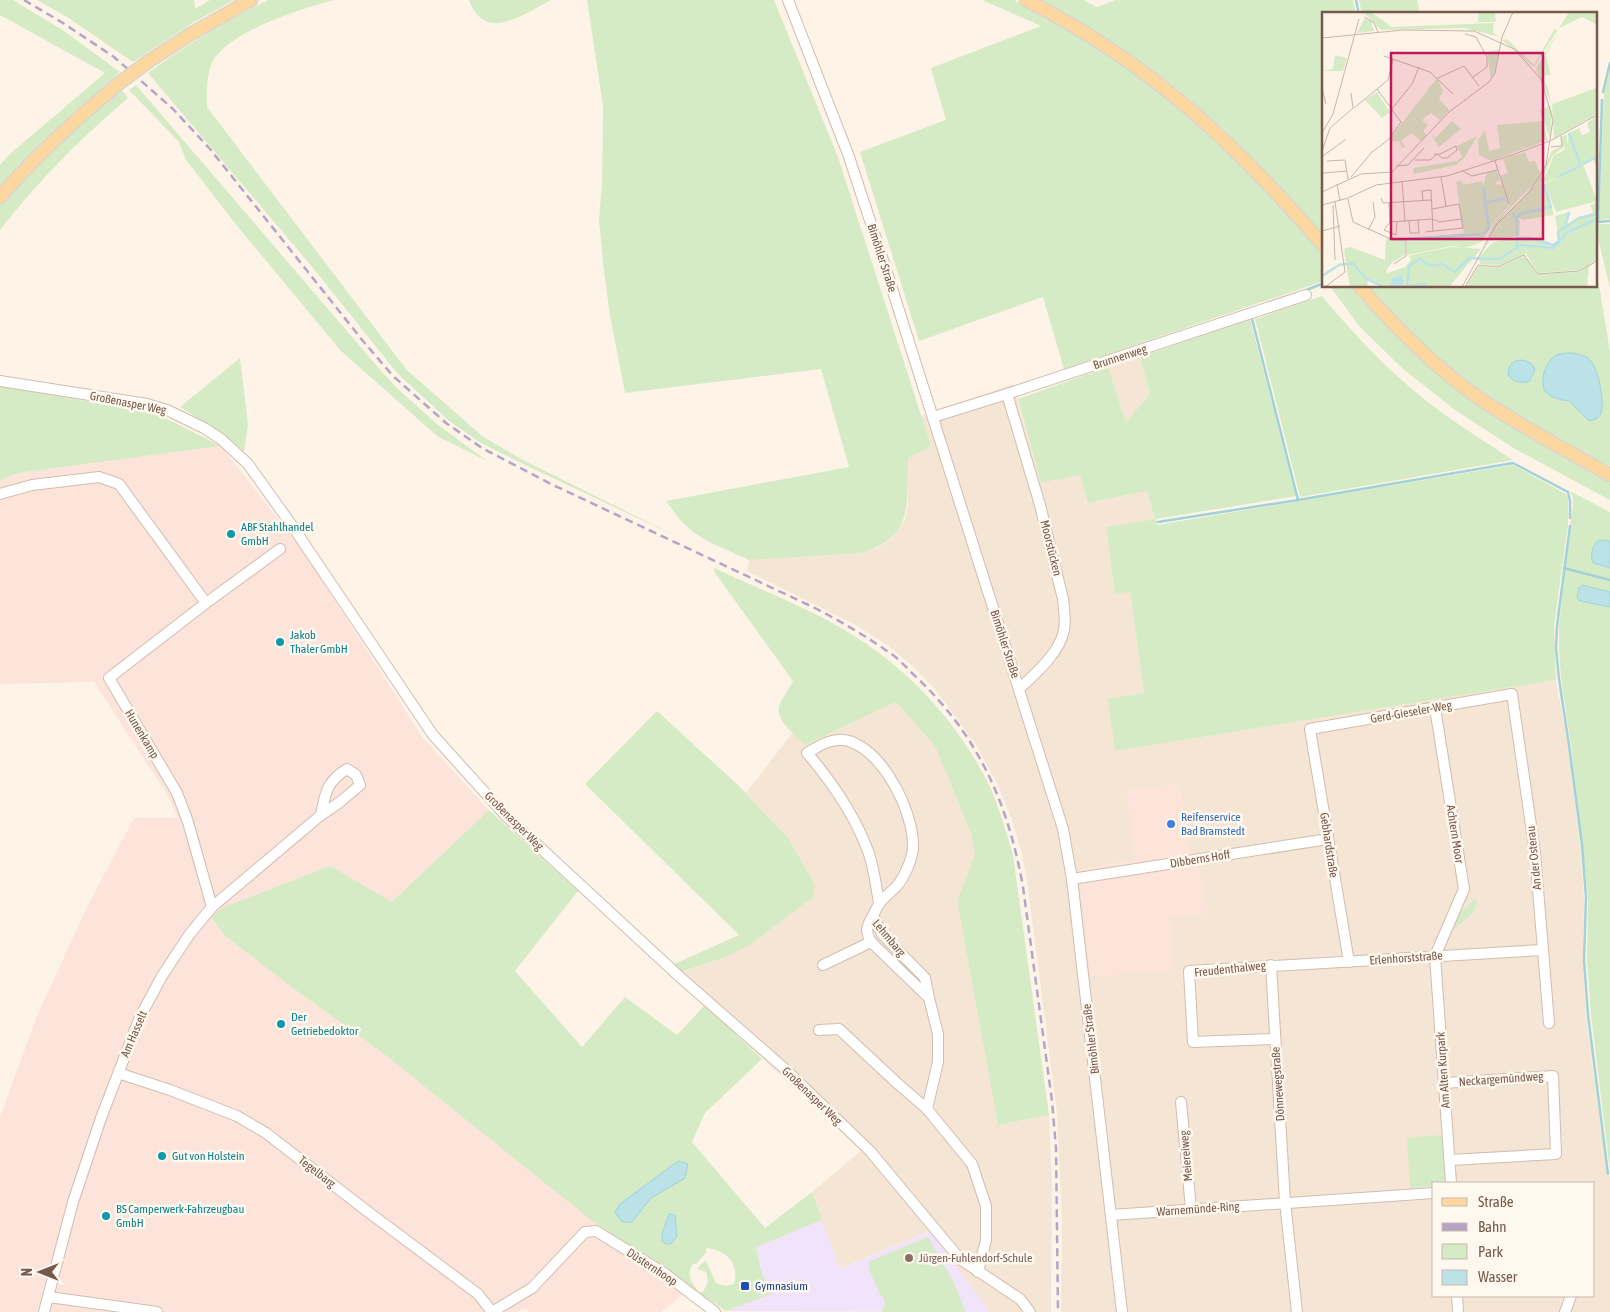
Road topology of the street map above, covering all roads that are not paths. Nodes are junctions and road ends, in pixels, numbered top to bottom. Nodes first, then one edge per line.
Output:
1 (251, 0) edge
2 (788, 0) edge
3 (1026, 0) edge
4 (0, 197) edge
5 (1322, 244) edge
6 (1361, 288) edge
7 (1306, 295) dead end
8 (0, 381) edge
9 (1008, 394) junction
10 (932, 416) junction
11 (1610, 475) edge
12 (0, 494) edge
13 (280, 549) dead end
14 (206, 603) junction
15 (1019, 689) junction
16 (1512, 694) joint
17 (1434, 708) junction
18 (1310, 729) joint
19 (321, 815) junction
20 (1328, 839) junction
21 (1072, 879) junction
22 (879, 903) junction
23 (212, 907) junction
24 (873, 916) junction
25 (871, 942) junction
26 (1542, 950) junction
27 (1435, 956) junction
28 (1348, 962) junction
29 (823, 965) dead end
30 (1271, 965) junction
31 (928, 998) junction
32 (1549, 1023) dead end
33 (819, 1030) dead end
34 (1275, 1039) junction
35 (118, 1073) junction
36 (1444, 1083) junction
37 (1181, 1102) dead end
38 (927, 1109) junction
39 (1450, 1160) junction
40 (1451, 1182) edge
41 (1432, 1193) edge
42 (1285, 1202) junction
43 (1191, 1209) junction
44 (1111, 1215) junction
45 (585, 1232) joint
46 (978, 1272) junction
47 (49, 1297) junction
48 (1457, 1297) edge
49 (1571, 1297) edge
50 (44, 1312) edge
51 (157, 1312) edge
52 (492, 1312) edge
53 (716, 1312) edge
54 (1030, 1312) edge
55 (1122, 1312) edge
56 (1297, 1312) edge
57 (1458, 1312) edge
58 (1565, 1312) edge

1 - 4 main road, bridge
2 - 10 street, Bimöhler Straße
3 - 5 main road
6 - 11 main road
7 - 9 street, Brunnenweg
8 - 46 street, Großenasper Weg
9 - 10 street, Brunnenweg
9 - 15 street, Moorstücken
10 - 15 street, Bimöhler Straße
12 - 14 street
13 - 14 street, Hunenkamp
14 - 23 street, Hunenkamp
15 - 21 street, Bimöhler Straße
16 - 17 street, Gerd-Gieseler-Weg
16 - 26 street, An der Osterau
17 - 18 street, Gerd-Gieseler-Weg
17 - 27 street, Achtern Moor
18 - 20 street, Gebhardstraße
19 - 19 street, Am Hasselt
19 - 23 street, Am Hasselt
20 - 21 street, Dibberns Hoff
20 - 28 street, Gebhardstraße
21 - 44 street, Bimöhler Straße
22 - 22 street
22 - 24 street
23 - 35 street, Am Hasselt
24 - 25 street, Lehmbarg
24 - 31 street, Lehmbarg
25 - 29 street
25 - 31 street, Lehmbarg
26 - 27 street, Erlenhorststraße
26 - 32 street, An der Osterau
27 - 28 street, Erlenhorststraße
27 - 36 street, Am Alten Kurpark
28 - 30 street, Erlenhorststraße
30 - 34 street, Dönnewegstraße
30 - 34 street, Freudenthalweg
31 - 38 street, Lehmbarg
33 - 38 street
34 - 42 street, Dönnewegstraße
35 - 47 street, Am Hasselt
35 - 52 street, Tegelbarg
36 - 39 street, Am Alten Kurpark
36 - 39 street, Neckargemündweg
37 - 43 street, Meiereiweg
38 - 46 street
39 - 40 street, Am Alten Kurpark
41 - 42 street, Warnemünde-Ring
42 - 43 street, Warnemünde-Ring
42 - 56 street
43 - 44 street, Warnemünde-Ring
44 - 55 street, Bimöhler Straße
45 - 52 street, Tegelbarg
45 - 53 street, Düsternhoop
46 - 54 street, Großenasper Weg
47 - 50 street, Am Hasselt
47 - 51 street
48 - 57 street
49 - 58 street

